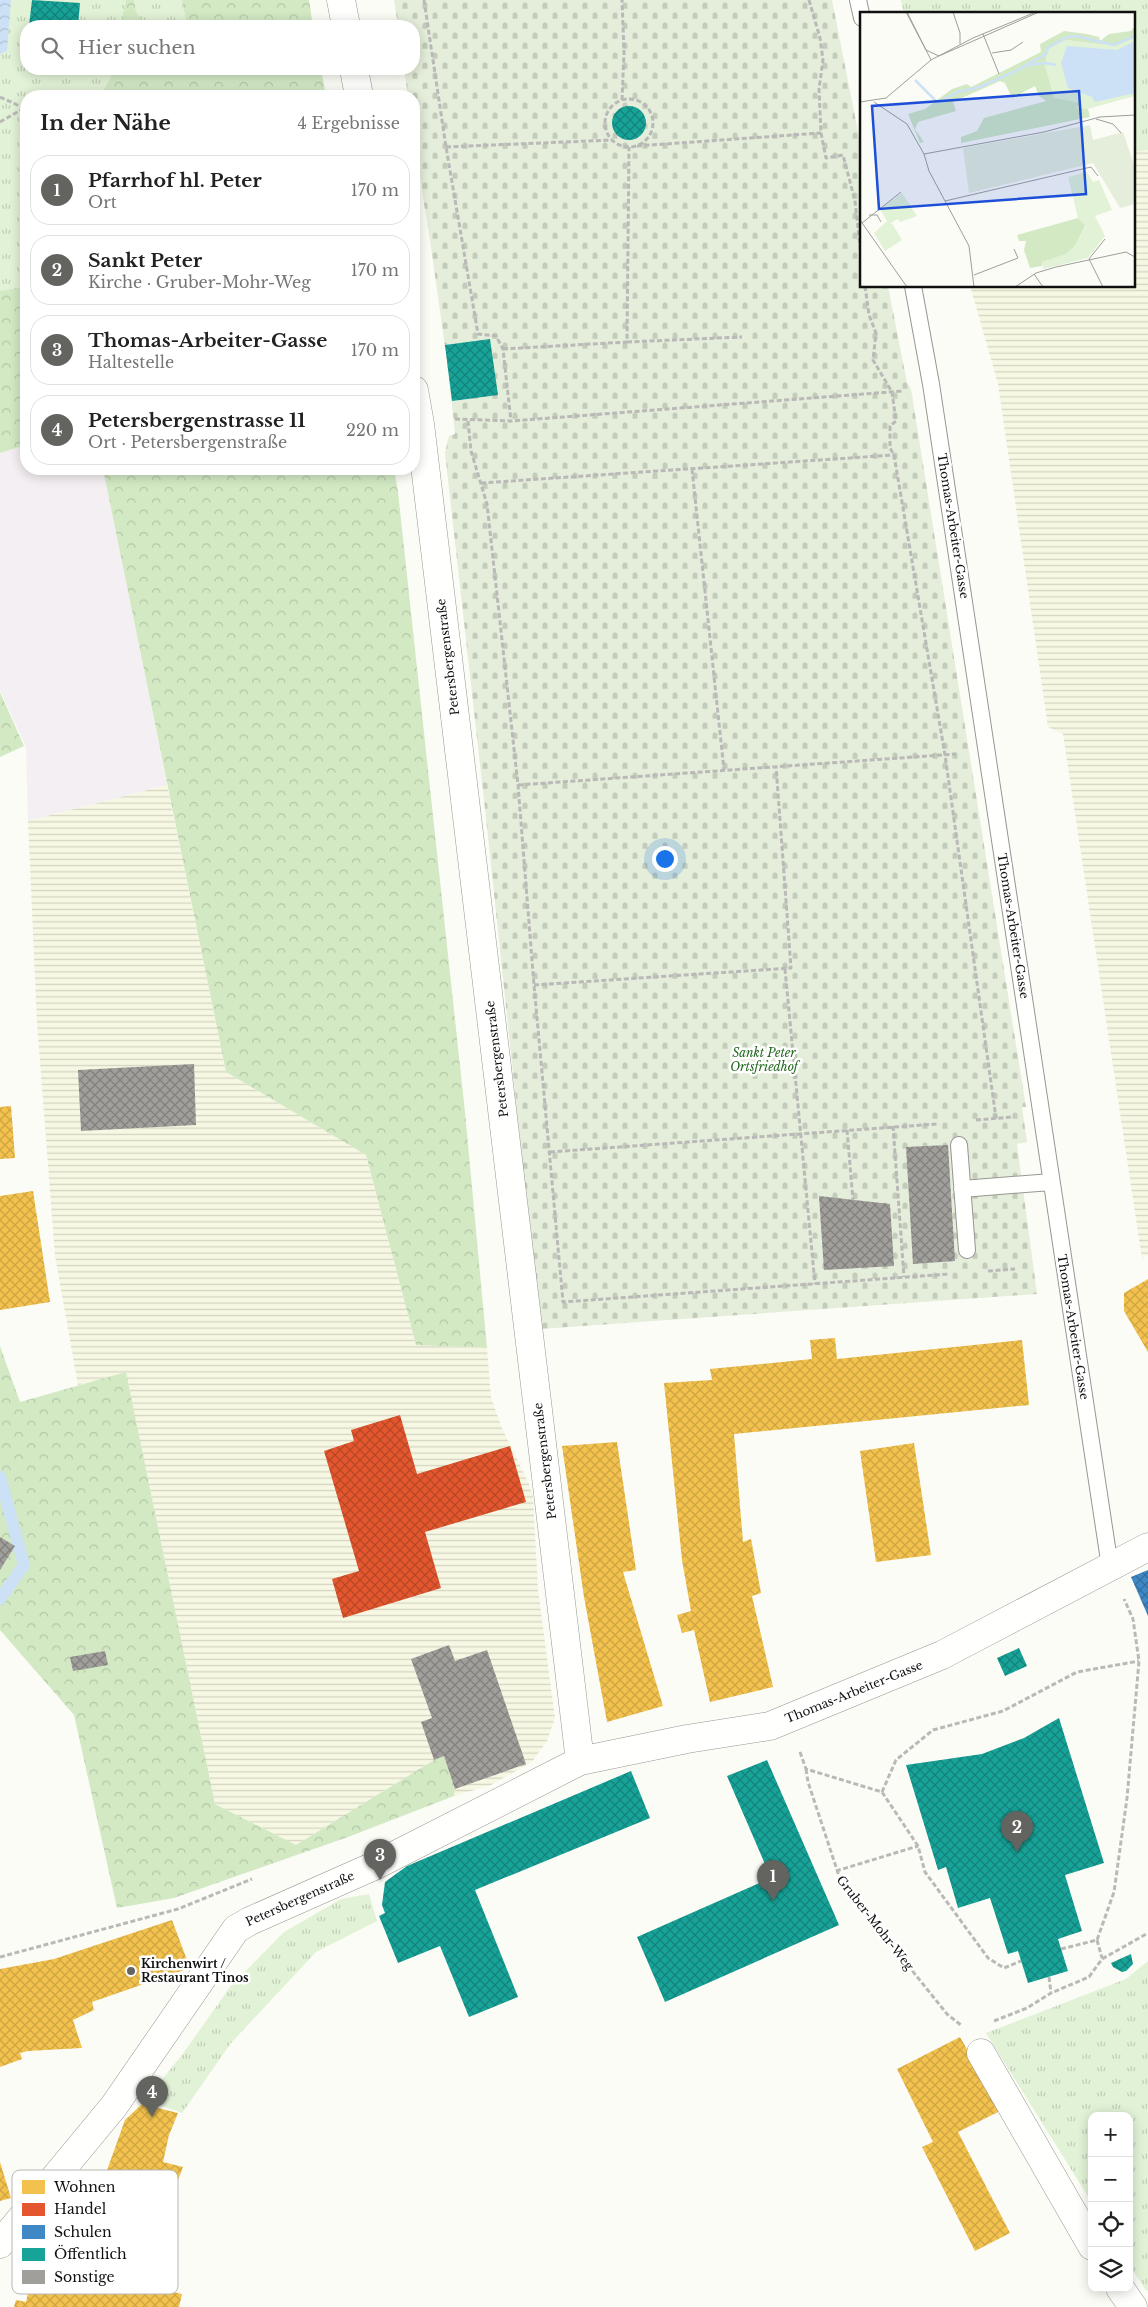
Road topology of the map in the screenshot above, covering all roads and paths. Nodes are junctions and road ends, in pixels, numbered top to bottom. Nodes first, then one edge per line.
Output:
1 (341, 0) edge
2 (424, 0) edge
3 (622, 0) edge
4 (809, 0) edge
5 (345, 20) edge
6 (355, 75) edge
7 (358, 90) edge
8 (0, 97) edge
9 (622, 100) junction
10 (20, 105) edge
11 (20, 111) edge
12 (0, 122) edge
13 (821, 133) junction
14 (612, 140) junction
15 (637, 146) junction
16 (446, 147) junction
17 (629, 147) junction
18 (860, 248) edge
19 (865, 288) edge
20 (913, 288) edge
21 (742, 337) dead end
22 (627, 342) junction
23 (503, 349) junction
24 (911, 389) dead end
25 (892, 392) junction
26 (454, 418) dead end
27 (468, 421) junction
28 (511, 421) junction
29 (420, 428) edge
30 (894, 455) junction
31 (692, 468) junction
32 (481, 483) junction
33 (945, 755) junction
34 (776, 766) junction
35 (724, 770) junction
36 (518, 785) junction
37 (785, 968) junction
38 (534, 985) junction
39 (996, 1118) dead end
40 (893, 1126) junction
41 (847, 1130) junction
42 (800, 1133) junction
43 (959, 1144) joint
44 (549, 1152) junction
45 (1051, 1182) junction
46 (962, 1189) junction
47 (853, 1200) dead end
48 (967, 1250) dead end
49 (1015, 1269) dead end
50 (978, 1272) dead end
51 (950, 1274) dead end
52 (904, 1277) junction
53 (815, 1284) junction
54 (1148, 1547) edge
55 (1110, 1567) junction
56 (1138, 1661) junction
57 (797, 1744) dead end
58 (580, 1761) junction
59 (806, 1769) junction
60 (882, 1792) junction
61 (918, 1846) junction
62 (836, 1871) junction
63 (254, 1878) dead end
64 (1148, 1933) edge
65 (1097, 1940) junction
66 (1061, 1949) dead end
67 (0, 1957) edge
68 (1102, 1959) junction
69 (1021, 1962) dead end
70 (1049, 1977) dead end
71 (1051, 1993) junction
72 (993, 2021) dead end
73 (974, 2042) joint
74 (61, 2170) edge
75 (12, 2229) edge
76 (1088, 2239) edge
77 (0, 2244) edge
78 (1123, 2292) edge
79 (1133, 2307) edge

1 - 5 street
2 - 16 path
3 - 9 path
4 - 13 path
6 - 7 street
8 - 10 path
9 - 14 path
9 - 15 path
11 - 12 path
13 - 15 path
13 - 18 path
14 - 16 path
14 - 17 path
15 - 17 path
16 - 23 path
17 - 22 path
19 - 25 path
20 - 45 lane, Thomas-Arbeiter-Gasse
21 - 22 path
22 - 23 path
23 - 28 path
24 - 25 path
25 - 28 path
25 - 30 path
26 - 27 path
27 - 28 path
27 - 32 path
29 - 58 street, Petersbergenstraße
30 - 31 path
30 - 33 path
31 - 32 path
31 - 35 path
32 - 36 path
33 - 34 path
33 - 39 path
34 - 35 path
34 - 37 path
35 - 36 path
36 - 38 path
37 - 38 path
37 - 42 path
38 - 44 path
40 - 41 path
40 - 43 path
40 - 52 path
41 - 42 path
41 - 47 path
42 - 44 path
42 - 53 path
43 - 46 lane
44 - 53 path
45 - 46 lane
45 - 55 lane, Thomas-Arbeiter-Gasse
46 - 48 lane
49 - 50 path
51 - 52 path
52 - 53 path
54 - 55 street, Thomas-Arbeiter-Gasse
55 - 56 path
55 - 58 street, Thomas-Arbeiter-Gasse
56 - 60 path
56 - 65 path
57 - 59 path, Gruber-Mohr-Weg
58 - 74 street, Petersbergenstraße
59 - 60 path
59 - 62 path, Gruber-Mohr-Weg
60 - 61 path
61 - 62 path
61 - 69 path
62 - 73 path, Gruber-Mohr-Weg
63 - 67 path
64 - 68 path
65 - 66 path
65 - 68 path
68 - 71 path
70 - 71 path
71 - 72 path
73 - 76 street
75 - 77 street, Petersbergenstraße
78 - 79 street

